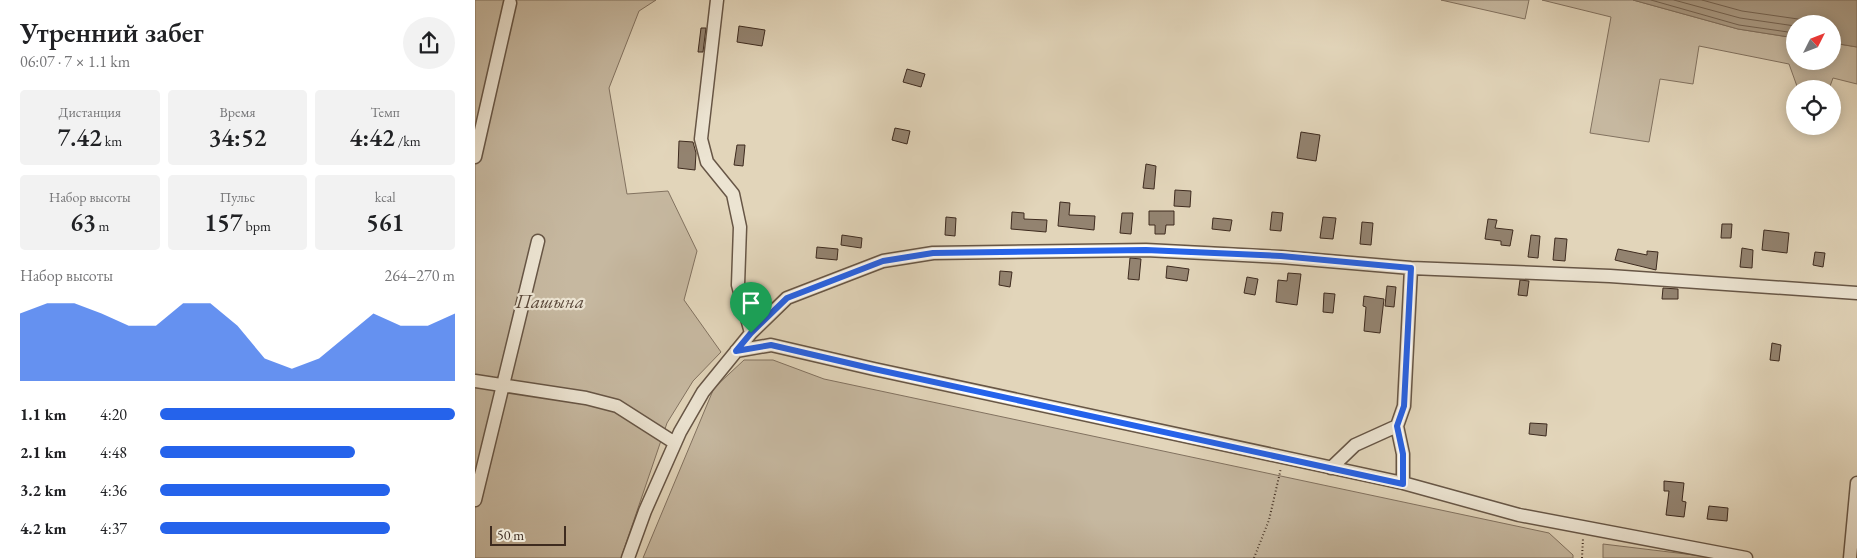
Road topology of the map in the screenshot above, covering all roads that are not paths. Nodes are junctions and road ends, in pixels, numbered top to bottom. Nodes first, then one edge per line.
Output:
1 (717, 0) edge
2 (510, 3) dead end
3 (478, 126) edge
4 (475, 157) edge
5 (538, 241) dead end
6 (1411, 268) junction
7 (1857, 293) edge
8 (751, 333) junction
9 (736, 351) junction
10 (475, 381) edge
11 (501, 386) junction
12 (1397, 426) junction
13 (675, 443) junction
14 (1331, 468) junction
15 (1857, 483) edge
16 (1403, 484) junction
17 (475, 500) edge
18 (629, 558) edge
19 (1746, 558) edge
20 (1851, 558) edge

1 - 8 street
2 - 3 street
3 - 4 street
5 - 11 street
6 - 7 street
6 - 8 street
6 - 12 street
8 - 9 street
9 - 13 street
9 - 14 street
10 - 11 street
11 - 13 street
11 - 17 street
12 - 14 street
12 - 16 street
13 - 18 street
14 - 16 street
15 - 20 street
16 - 19 street

